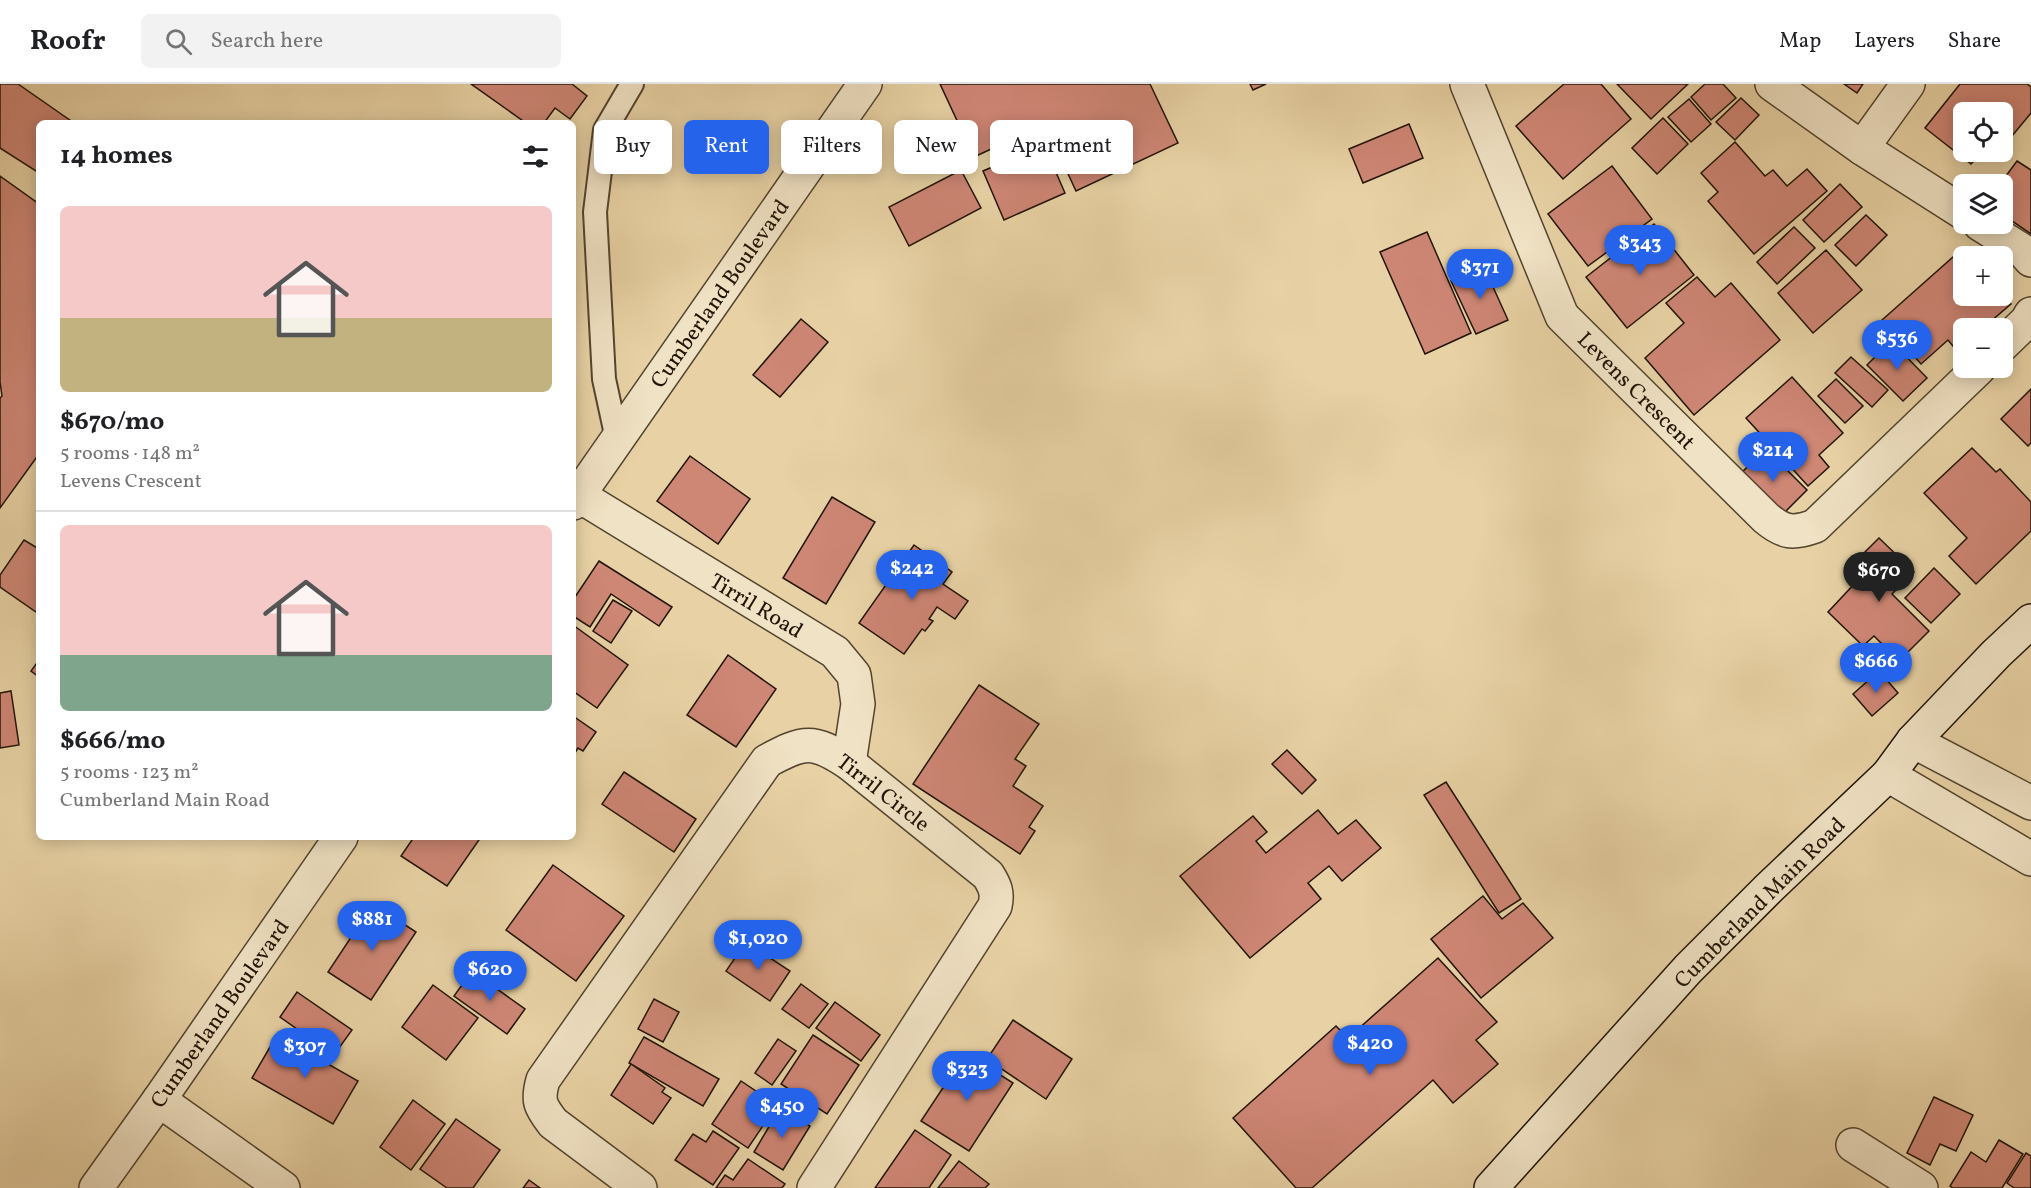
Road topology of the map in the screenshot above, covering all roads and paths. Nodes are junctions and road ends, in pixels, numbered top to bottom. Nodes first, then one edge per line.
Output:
1 (632, 84) edge
2 (865, 84) edge
3 (1772, 84) edge
4 (1908, 84) edge
5 (1471, 86) edge
6 (1862, 148) junction
7 (1953, 206) edge
8 (1996, 234) edge
9 (2031, 260) edge
10 (2031, 314) edge
11 (2013, 334) edge
12 (1969, 378) edge
13 (617, 439) junction
14 (576, 499) edge
15 (2031, 621) edge
16 (1913, 741) junction
17 (849, 763) junction
18 (1888, 775) junction
19 (2031, 803) edge
20 (339, 840) edge
21 (2031, 859) edge
22 (159, 1100) junction
23 (1853, 1145) dead end
24 (96, 1188) edge
25 (283, 1188) edge
26 (640, 1188) edge
27 (814, 1188) edge
28 (1491, 1188) edge
29 (1921, 1188) edge

1 - 13 lane
2 - 13 street, Cumberland Boulevard
3 - 6 street
4 - 6 street
5 - 12 street, Levens Crescent
6 - 7 street
8 - 9 street
10 - 11 street
13 - 14 street, Cumberland Boulevard
14 - 17 street, Tirril Road
15 - 16 street, Cumberland Main Road
16 - 18 street, Cumberland Main Road
16 - 19 street
17 - 26 street, Tirril Circle
17 - 27 street, Tirril Circle
18 - 21 street
18 - 28 street, Cumberland Main Road
20 - 22 street, Cumberland Boulevard
22 - 24 street, Cumberland Boulevard
22 - 25 street
23 - 29 street

